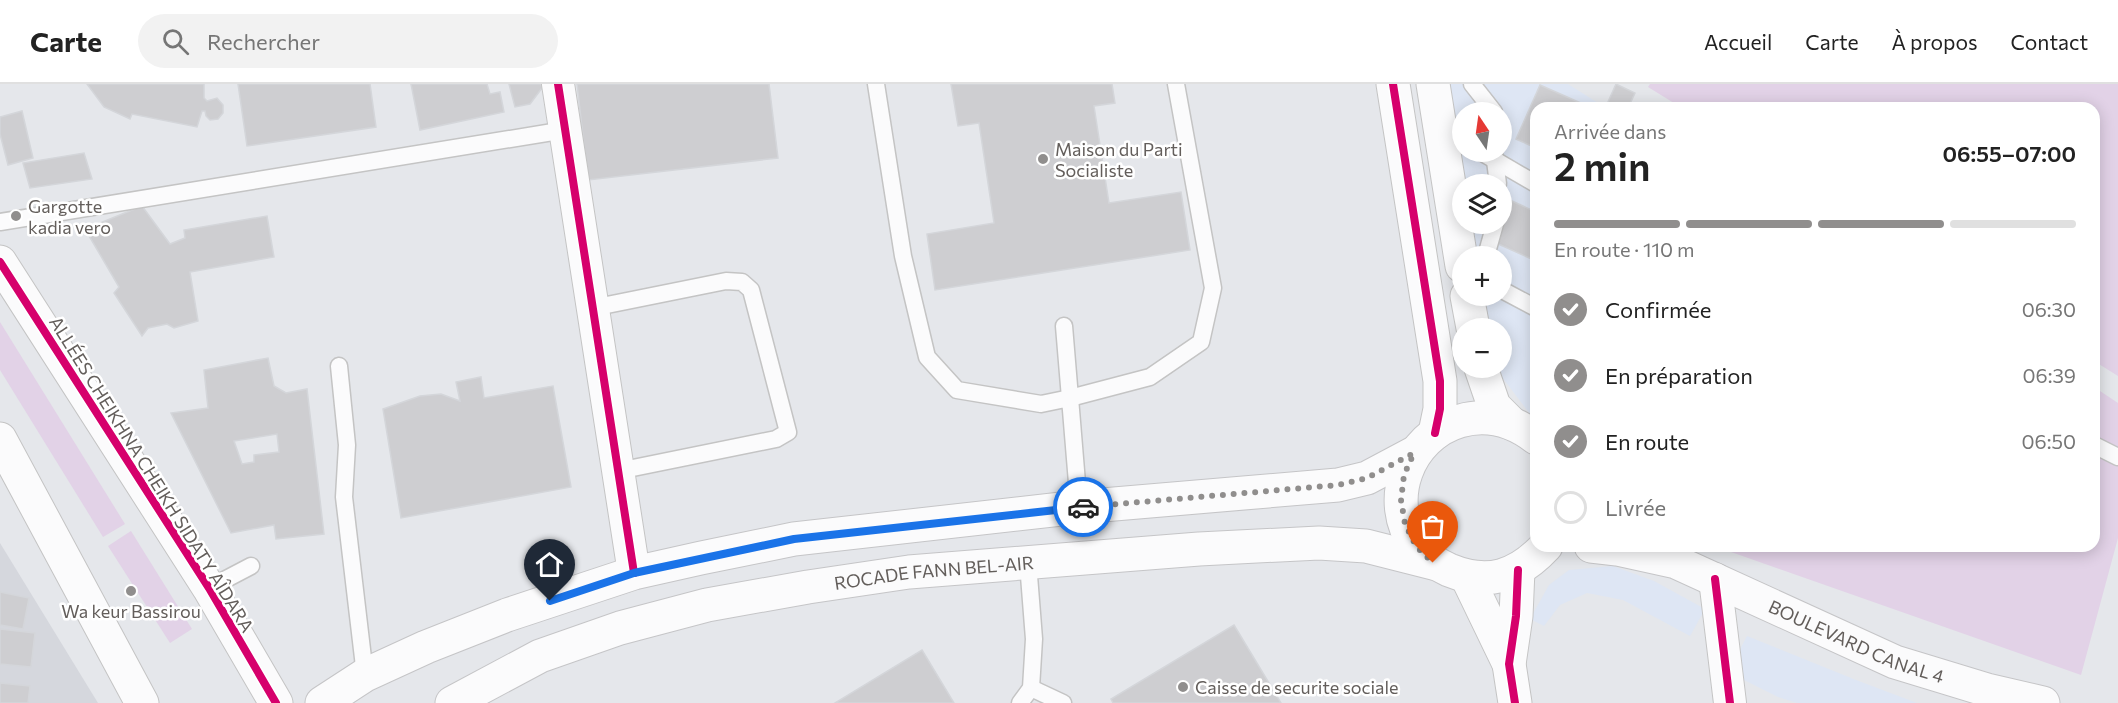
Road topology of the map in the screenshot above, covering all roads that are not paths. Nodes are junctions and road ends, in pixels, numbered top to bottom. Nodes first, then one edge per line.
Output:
1 (558, 84) edge
2 (876, 84) edge
3 (1176, 84) edge
4 (1393, 84) edge
5 (1433, 84) edge
6 (1472, 84) edge
7 (1486, 102) edge
8 (565, 130) junction
9 (1503, 162) edge
10 (1530, 179) edge
11 (0, 222) edge
12 (1460, 246) edge
13 (0, 262) edge
14 (1512, 295) edge
15 (1530, 305) edge
16 (592, 308) junction
17 (1064, 326) dead end
18 (339, 366) dead end
19 (1484, 378) edge
20 (1070, 398) junction
21 (1524, 430) edge
22 (0, 439) edge
23 (1425, 443) junction
24 (2100, 448) edge
25 (2118, 457) edge
26 (618, 471) junction
27 (1080, 507) junction
28 (1545, 552) edge
29 (1645, 552) edge
30 (1664, 554) edge
31 (1028, 563) junction
32 (1433, 563) junction
33 (251, 566) dead end
34 (1518, 570) junction
35 (634, 573) junction
36 (1467, 577) junction
37 (1715, 579) junction
38 (208, 588) junction
39 (1509, 664) junction
40 (364, 675) junction
41 (1032, 688) junction
42 (1988, 696) edge
43 (142, 703) edge
44 (276, 703) edge
45 (322, 703) edge
46 (452, 703) edge
47 (1020, 703) edge
48 (1063, 703) edge
49 (1515, 703) edge
50 (1730, 703) edge
51 (2043, 703) edge

1 - 8 street
2 - 20 lane
3 - 20 lane
4 - 23 main road
5 - 12 main road
6 - 7 lane
8 - 11 lane
8 - 16 street
9 - 10 lane
13 - 38 main road, ALLÉES CHEIKHNA CHEIKH SIDATY AÎDARA
14 - 15 lane
16 - 26 street
16 - 26 lane
17 - 20 lane
18 - 40 lane
19 - 21 main road
20 - 27 lane
21 - 23 main road
22 - 43 main road
23 - 27 main road
23 - 32 main road
24 - 25 lane
26 - 35 street
27 - 35 main road
28 - 34 main road
29 - 30 main road, BOULEVARD CANAL 4
30 - 37 main road, BOULEVARD CANAL 4
31 - 32 main road, ROCADE FANN BEL-AIR
31 - 41 lane
31 - 46 main road, ROCADE FANN BEL-AIR
32 - 36 main road, ROCADE FANN BEL-AIR
33 - 38 lane
34 - 36 main road
34 - 39 main road
35 - 40 main road
36 - 39 main road
37 - 42 main road, BOULEVARD CANAL 4
37 - 50 street
38 - 44 main road, ALLÉES CHEIKHNA CHEIKH SIDATY AÎDARA
39 - 49 main road
40 - 45 main road
41 - 47 lane
41 - 48 lane
42 - 51 main road, BOULEVARD CANAL 4

